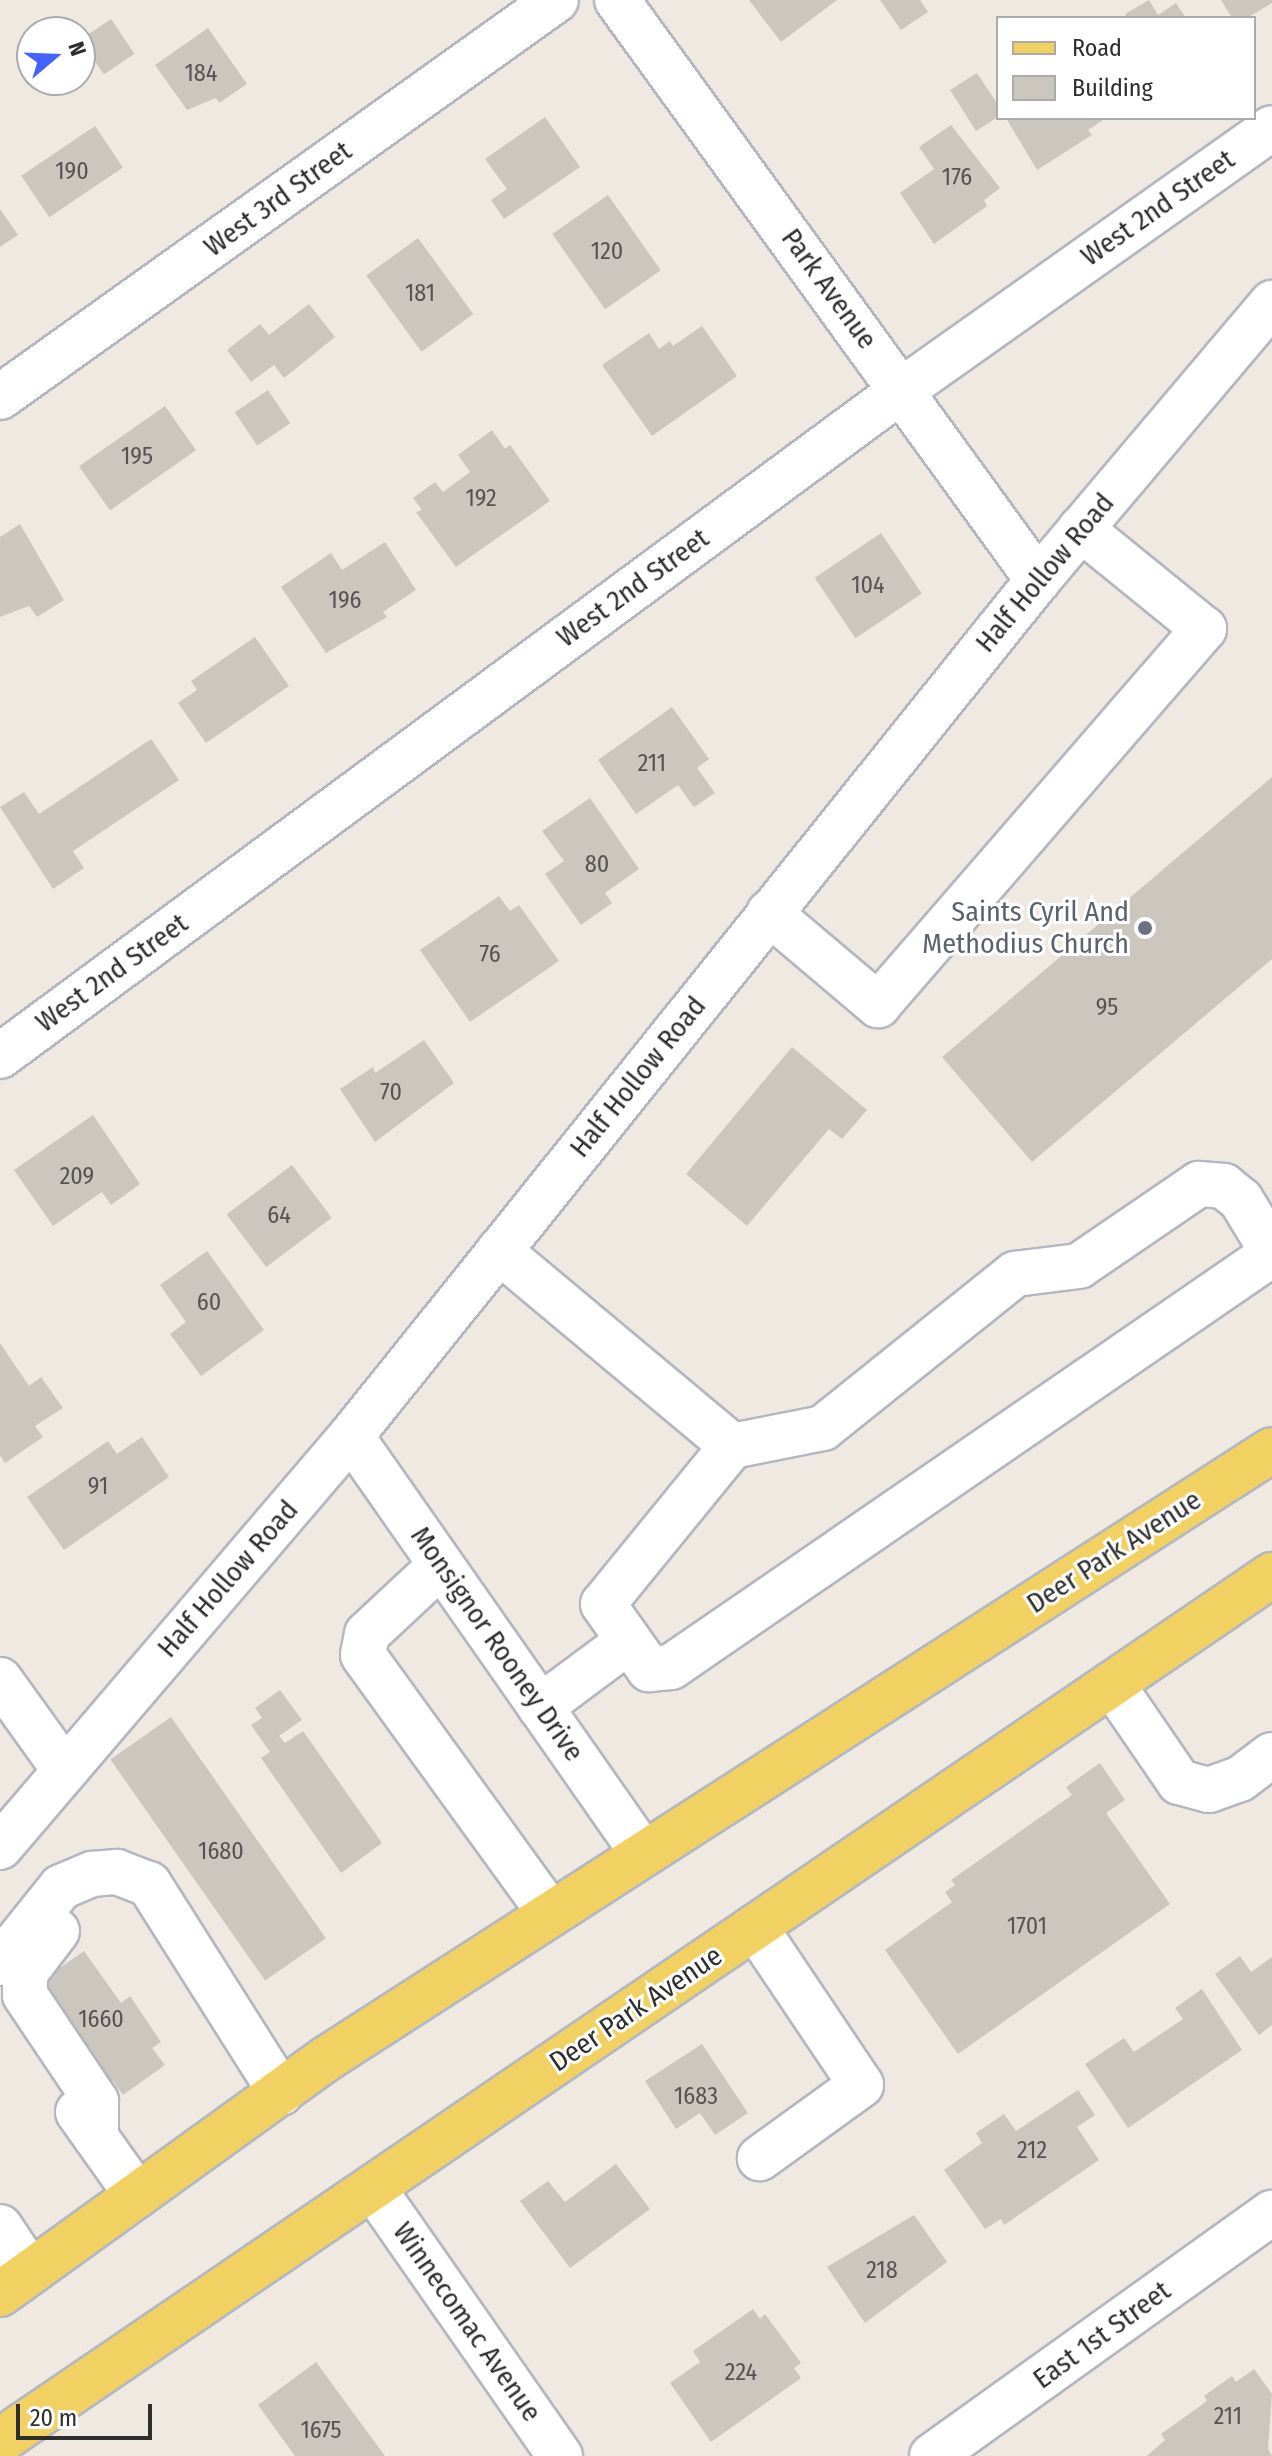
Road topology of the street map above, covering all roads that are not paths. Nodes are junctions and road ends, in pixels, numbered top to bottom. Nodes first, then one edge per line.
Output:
1 (556, 0) edge
2 (617, 0) edge
3 (1272, 128) edge
4 (1272, 303) edge
5 (902, 390) junction
6 (0, 397) edge
7 (1081, 529) junction
8 (1038, 580) junction
9 (769, 913) junction
10 (0, 1056) edge
11 (499, 1251) junction
12 (1272, 1252) edge
13 (351, 1436) junction
14 (732, 1446) junction
15 (1272, 1450) edge
16 (441, 1565) junction
17 (1272, 1575) edge
18 (629, 1641) junction
19 (0, 1680) edge
20 (1112, 1684) junction
21 (540, 1707) junction
22 (1272, 1755) edge
23 (64, 1769) junction
24 (0, 1847) edge
25 (642, 1852) junction
26 (550, 1913) junction
27 (755, 1927) junction
28 (183, 1937) junction
29 (0, 1963) edge
30 (0, 2003) edge
31 (281, 2093) junction
32 (96, 2137) junction
33 (760, 2158) dead end
34 (373, 2188) junction
35 (137, 2195) junction
36 (1272, 2213) edge
37 (0, 2227) edge
38 (15, 2283) edge
39 (0, 2441) edge
40 (560, 2456) edge
41 (932, 2456) edge

1 - 6 street, West 3rd Street
2 - 5 street, Park Avenue
3 - 5 street, West 2nd Street
4 - 7 street, Half Hollow Road
5 - 8 street, Park Avenue
5 - 10 street, West 2nd Street
7 - 8 street, Half Hollow Road
7 - 9 street
8 - 9 street, Half Hollow Road
9 - 11 street, Half Hollow Road
11 - 13 street, Half Hollow Road
11 - 14 street
12 - 14 street
12 - 18 street
13 - 16 street, Monsignor Rooney Drive
13 - 23 street, Half Hollow Road
14 - 18 street
15 - 25 main road, Deer Park Avenue
16 - 21 street, Monsignor Rooney Drive
16 - 26 street
17 - 20 main road, Deer Park Avenue
18 - 21 street
19 - 23 street
20 - 22 street
20 - 27 main road, Deer Park Avenue
21 - 25 street, Monsignor Rooney Drive
23 - 24 street, Half Hollow Road
25 - 26 main road, Deer Park Avenue
26 - 31 main road, Deer Park Avenue
27 - 33 street
27 - 34 main road, Deer Park Avenue
28 - 29 street
28 - 31 street
28 - 32 street
30 - 32 street
31 - 35 main road, Deer Park Avenue
32 - 35 street
34 - 39 main road, Deer Park Avenue
34 - 40 street, Winnecomac Avenue
35 - 38 main road, Deer Park Avenue
36 - 41 street, East 1st Street
37 - 38 street

